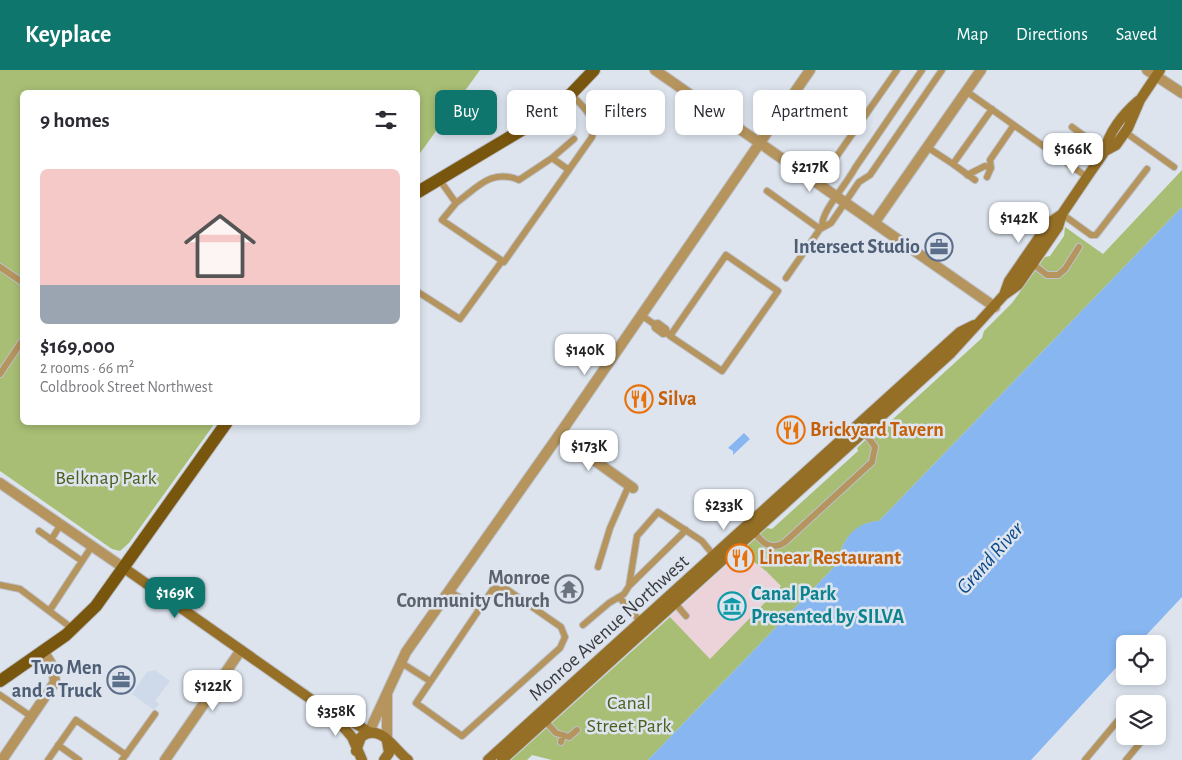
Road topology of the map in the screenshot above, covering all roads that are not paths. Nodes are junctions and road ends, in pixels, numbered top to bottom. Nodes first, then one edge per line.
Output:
1 (594, 70) edge
2 (655, 70) edge
3 (810, 70) edge
4 (897, 70) edge
5 (922, 70) edge
6 (942, 70) edge
7 (981, 70) edge
8 (1147, 70) edge
9 (1158, 73) edge
10 (575, 90) edge
11 (966, 91) junction
12 (1182, 93) edge
13 (576, 100) edge
14 (1140, 100) junction
15 (992, 110) junction
16 (1014, 126) junction
17 (1072, 127) dead end
18 (1124, 132) junction
19 (516, 135) edge
20 (574, 139) dead end
21 (760, 142) junction
22 (927, 147) junction
23 (1105, 151) junction
24 (552, 158) junction
25 (953, 164) junction
26 (1174, 167) dead end
27 (991, 168) junction
28 (1148, 169) dead end
29 (569, 170) junction
30 (967, 174) junction
31 (987, 177) dead end
32 (1087, 177) junction
33 (438, 178) junction
34 (975, 180) dead end
35 (818, 183) junction
36 (420, 191) edge
37 (768, 191) dead end
38 (842, 199) junction
39 (456, 203) junction
40 (1062, 214) junction
41 (875, 222) junction
42 (821, 228) junction
43 (1079, 247) dead end
44 (502, 261) junction
45 (1033, 264) junction
46 (0, 267) edge
47 (786, 278) dead end
48 (20, 281) edge
49 (420, 293) edge
50 (1004, 295) junction
51 (995, 307) junction
52 (641, 315) junction
53 (668, 334) junction
54 (20, 344) edge
55 (0, 374) edge
56 (909, 385) junction
57 (225, 425) edge
58 (865, 433) junction
59 (559, 435) junction
60 (0, 483) edge
61 (631, 487) joint
62 (61, 524) junction
63 (751, 529) junction
64 (686, 530) junction
65 (39, 531) dead end
66 (51, 540) junction
67 (92, 546) junction
68 (714, 556) junction
69 (82, 562) junction
70 (598, 567) dead end
71 (124, 568) junction
72 (686, 581) junction
73 (0, 585) edge
74 (629, 586) junction
75 (449, 591) junction
76 (619, 597) junction
77 (676, 604) junction
78 (479, 609) junction
79 (50, 610) junction
80 (686, 616) dead end
81 (641, 622) junction
82 (582, 625) dead end
83 (73, 629) junction
84 (241, 650) junction
85 (44, 652) junction
86 (400, 662) junction
87 (2, 676) edge
88 (430, 681) junction
89 (0, 695) edge
90 (387, 695) junction
91 (155, 714) dead end
92 (332, 714) junction
93 (32, 717) junction
94 (546, 722) junction
95 (1116, 723) edge
96 (577, 730) dead end
97 (369, 732) junction
98 (387, 741) junction
99 (58, 745) junction
100 (1138, 745) edge
101 (357, 749) junction
102 (124, 758) edge
103 (2, 760) edge
104 (48, 760) edge
105 (79, 760) edge
106 (165, 760) edge
107 (354, 760) edge
108 (362, 760) edge
109 (384, 760) edge
110 (408, 760) edge
111 (488, 760) edge
112 (502, 760) edge
113 (1085, 760) edge
114 (1126, 760) edge

1 - 10 main road
2 - 21 street
3 - 21 street
4 - 35 lane
5 - 38 lane
6 - 38 lane
7 - 11 street
8 - 9 street
9 - 12 street
9 - 14 main road, Monroe Avenue Northwest
11 - 15 lane
11 - 22 street
13 - 29 lane
14 - 18 main road, Monroe Avenue Northwest
14 - 23 main road, Monroe Avenue Northwest
15 - 16 lane
15 - 25 lane
16 - 27 lane
16 - 32 lane
17 - 23 lane
18 - 23 main road, Monroe Avenue Northwest
18 - 26 lane
19 - 33 main road
20 - 24 lane
21 - 35 street
21 - 52 street
22 - 25 lane
22 - 41 street
23 - 32 main road, Monroe Avenue Northwest
24 - 29 lane
24 - 39 lane
25 - 30 lane
27 - 30 lane
27 - 31 lane
28 - 40 lane
29 - 44 lane
30 - 34 lane
32 - 40 main road, Monroe Avenue Northwest
33 - 36 main road
33 - 39 lane
35 - 38 street
37 - 42 lane
38 - 41 street
38 - 42 lane
39 - 44 lane
40 - 45 main road, Monroe Avenue Northwest
40 - 50 main road, Monroe Avenue Northwest
41 - 51 street
42 - 47 lane
43 - 45 lane
44 - 49 lane
45 - 50 main road, Monroe Avenue Northwest
46 - 48 lane
50 - 51 main road, Monroe Avenue Northwest
51 - 56 main road, Monroe Avenue Northwest
52 - 53 lane
52 - 59 street
53 - 53 lane
54 - 55 lane
56 - 58 main road, Monroe Avenue Northwest
56 - 63 main road, Monroe Avenue Northwest
57 - 71 main road
58 - 63 main road, Monroe Avenue Northwest
58 - 63 lane
59 - 61 street
59 - 75 street
60 - 62 street
61 - 70 lane
62 - 66 lane
62 - 67 street
63 - 68 main road, Monroe Avenue Northwest
63 - 77 main road, Monroe Avenue Northwest
64 - 68 lane
64 - 74 lane
64 - 74 lane
65 - 66 lane
66 - 69 lane
67 - 69 lane
67 - 71 street
68 - 72 main road, Monroe Avenue Northwest
69 - 79 lane
71 - 83 main road
71 - 84 main road
72 - 77 lane
72 - 81 main road, Monroe Avenue Northwest
73 - 79 lane
74 - 76 lane
75 - 78 lane
75 - 86 street
76 - 81 lane
76 - 82 lane
77 - 80 lane
77 - 94 main road, Monroe Avenue Northwest
78 - 88 lane
78 - 88 lane
79 - 83 lane
81 - 111 main road, Monroe Avenue Northwest
83 - 85 main road
84 - 92 main road
84 - 106 street
85 - 87 main road
85 - 93 street
86 - 88 lane
86 - 90 street
89 - 93 lane
90 - 97 street
90 - 98 street
91 - 102 lane
92 - 97 main road
92 - 101 main road
93 - 103 street
94 - 96 lane
94 - 112 main road, Monroe Avenue Northwest
95 - 113 lane
97 - 98 main road
97 - 101 main road
98 - 109 main road
98 - 110 main road
99 - 102 lane
99 - 104 lane
99 - 105 lane
100 - 114 lane
101 - 107 main road
101 - 108 main road

